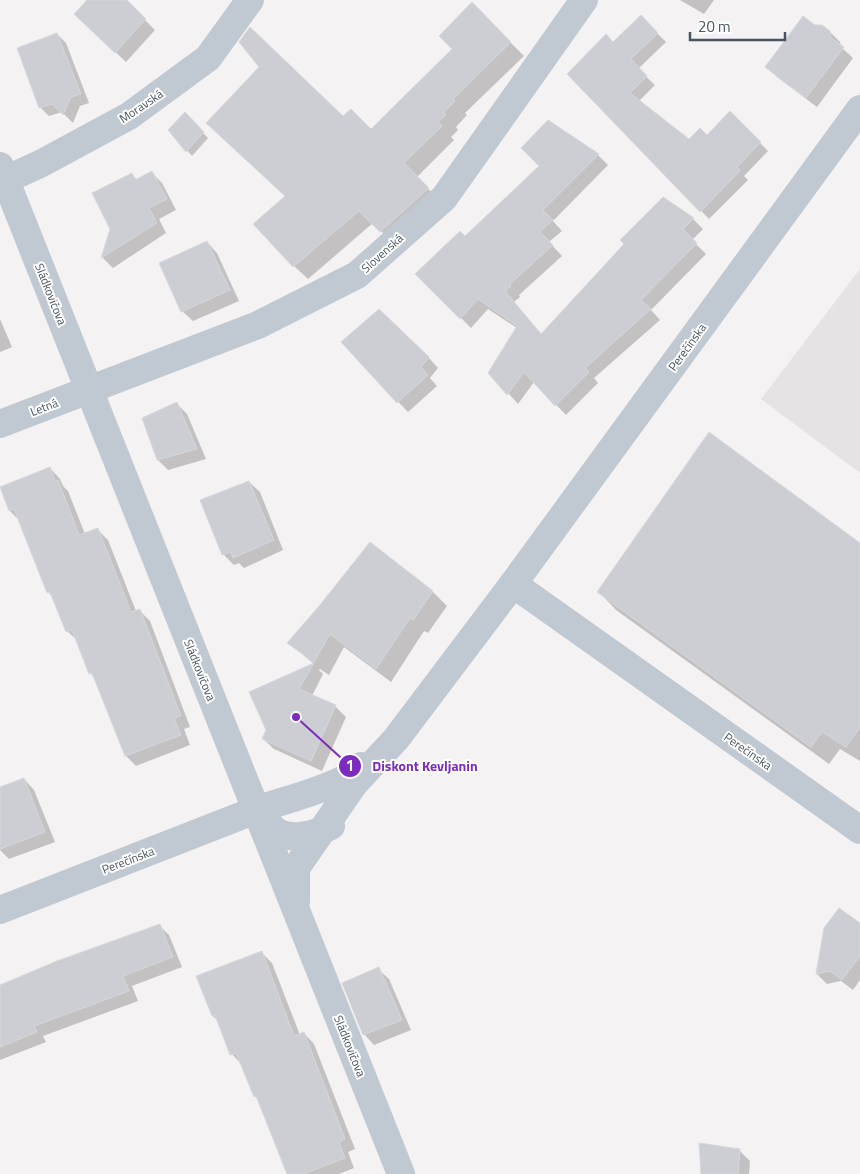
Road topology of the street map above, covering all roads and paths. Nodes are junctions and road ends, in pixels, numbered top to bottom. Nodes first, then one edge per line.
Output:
1 (250, 0) edge
2 (584, 0) edge
3 (860, 109) edge
4 (3, 173) edge
5 (89, 390) junction
6 (0, 424) edge
7 (513, 584) junction
8 (396, 739) junction
9 (242, 773) junction
10 (288, 799) junction
11 (359, 803) junction
12 (256, 810) junction
13 (860, 830) edge
14 (321, 831) junction
15 (0, 910) edge
16 (296, 911) junction
17 (401, 1174) edge

1 - 4 street, Moravská
2 - 5 street, Slovenská
3 - 7 street, Perečínska
4 - 5 street, Sládkovičova
5 - 6 street, Letná
5 - 9 street, Sládkovičova
7 - 8 street, Perečínska
7 - 13 street, Perečínska
8 - 10 street, Perečínska
8 - 11 street, Perečínska
8 - 14 street, Perečínska
9 - 10 street, Perečínska
9 - 12 street, Sládkovičova
10 - 12 street, Perečínska
11 - 14 street, Perečínska
11 - 16 street, Perečínska
12 - 14 street, Perečínska
12 - 15 street, Perečínska
12 - 16 street, Sládkovičova
14 - 16 street, Perečínska
16 - 17 street, Sládkovičova

